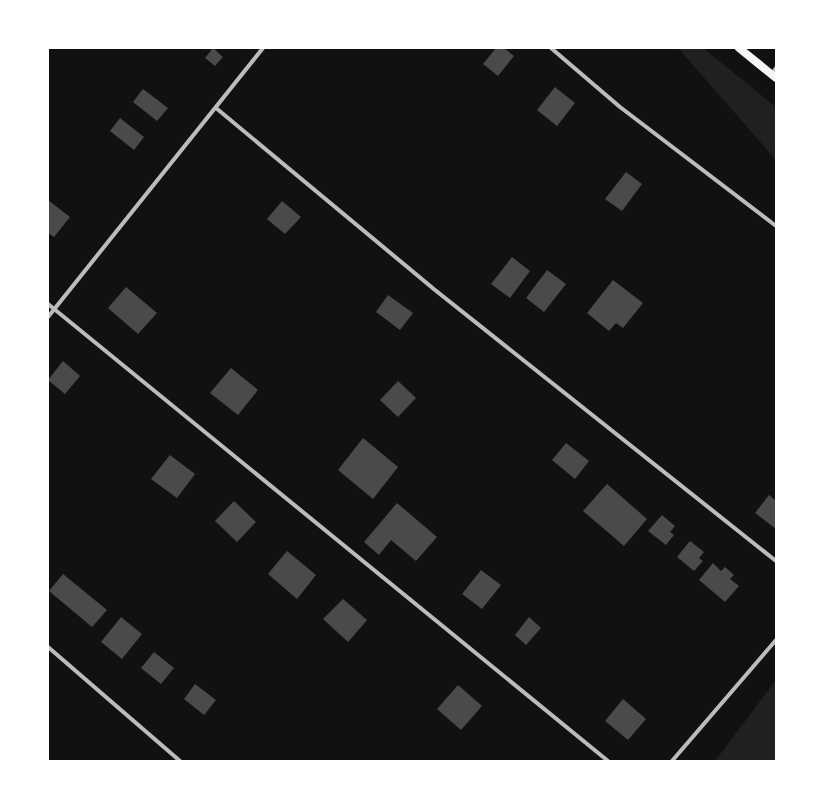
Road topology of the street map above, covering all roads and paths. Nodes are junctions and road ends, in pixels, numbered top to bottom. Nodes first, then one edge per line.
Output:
1 (264, 48) edge
2 (551, 48) edge
3 (739, 48) edge
4 (775, 73) edge
5 (216, 108) junction
6 (776, 226) edge
7 (48, 304) edge
8 (54, 309) junction
9 (48, 317) edge
10 (776, 561) edge
11 (776, 640) edge
12 (48, 647) edge
13 (180, 761) edge
14 (608, 761) edge
15 (672, 761) edge

1 - 5 street
2 - 6 street
3 - 4 main road
5 - 8 street
5 - 10 street
7 - 8 street
8 - 9 street
8 - 14 street
11 - 15 street
12 - 13 street

